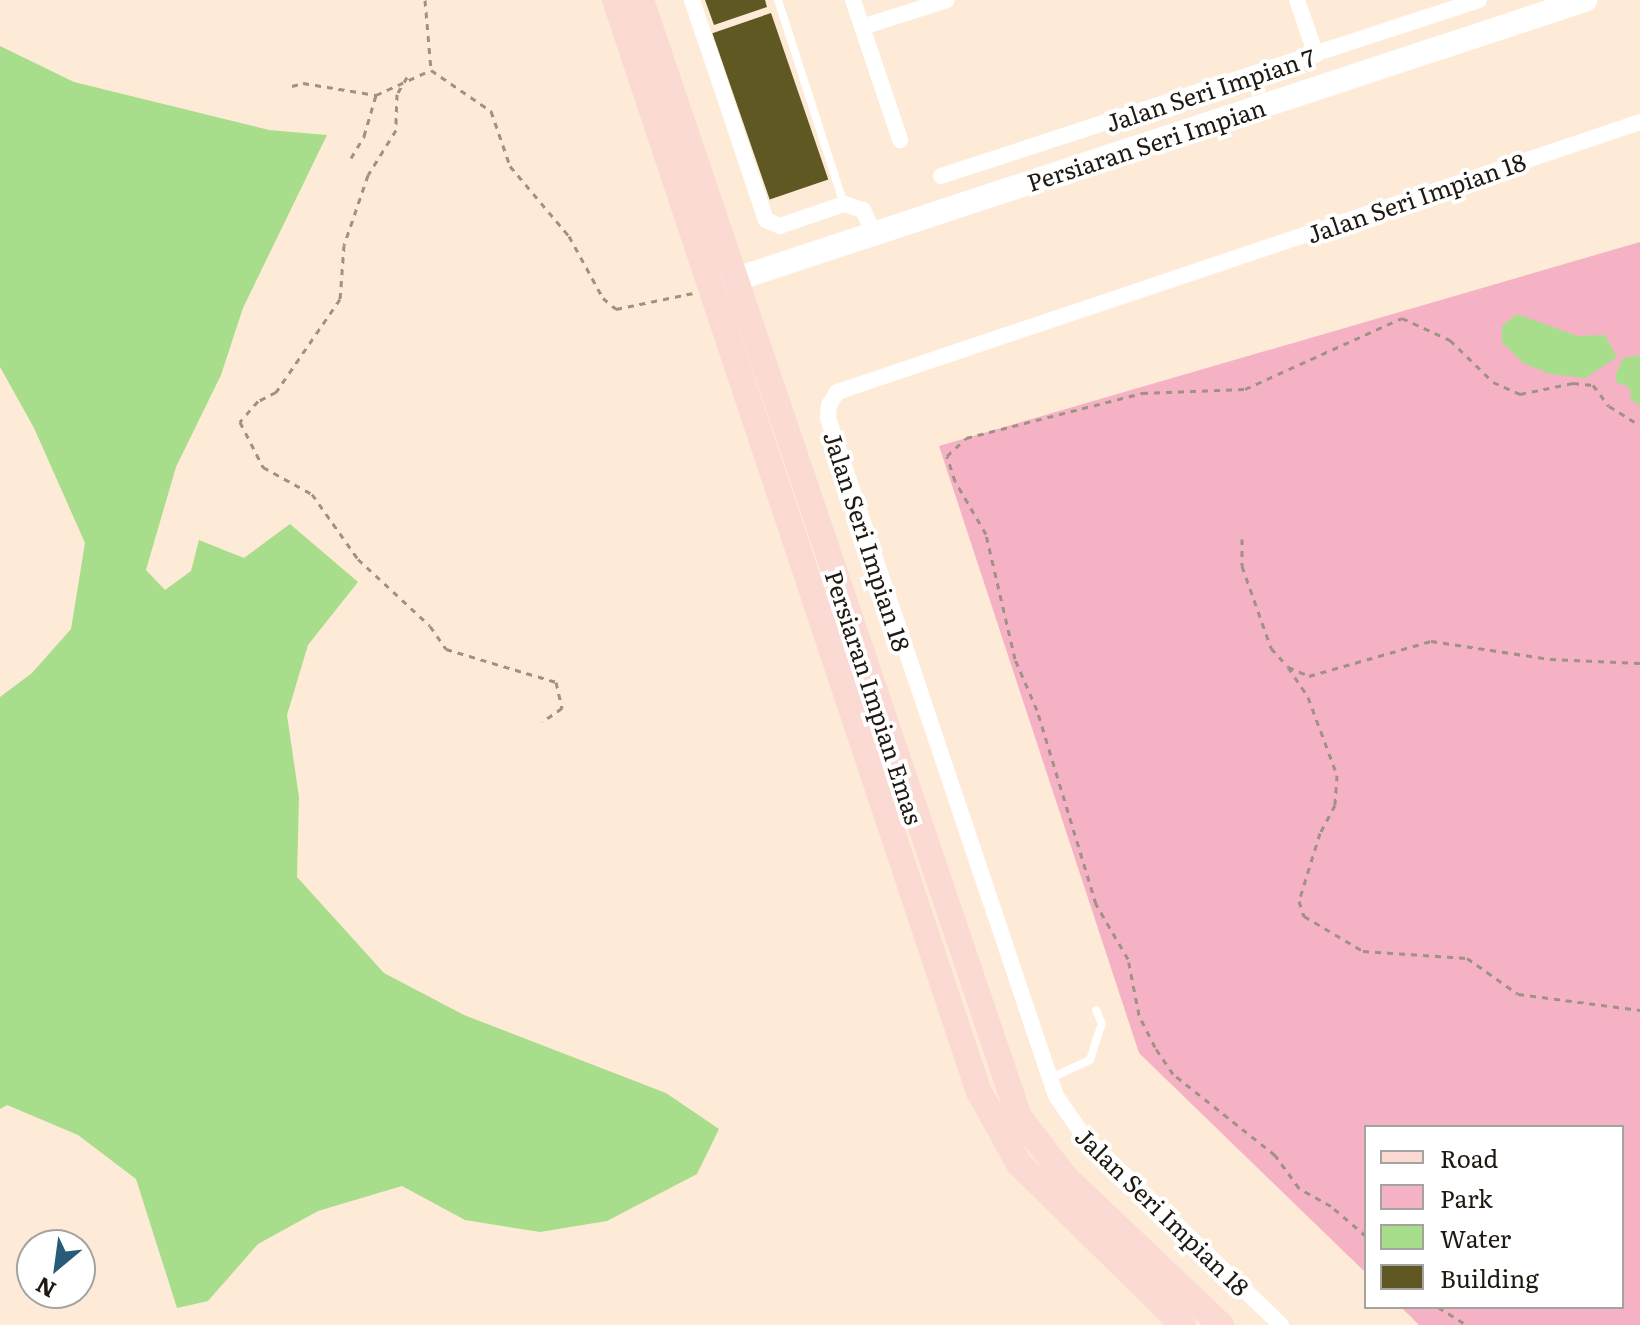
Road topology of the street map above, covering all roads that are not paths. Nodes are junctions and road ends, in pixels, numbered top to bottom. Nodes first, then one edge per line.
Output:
1 (615, 0) edge
2 (641, 0) edge
3 (692, 0) edge
4 (778, 0) edge
5 (853, 0) edge
6 (947, 0) edge
7 (1297, 0) edge
8 (1479, 0) edge
9 (1585, 0) edge
10 (862, 27) junction
11 (1316, 55) junction
12 (1640, 122) edge
13 (900, 140) dead end
14 (941, 176) dead end
15 (844, 204) junction
16 (874, 234) junction
17 (736, 279) junction
18 (708, 289) junction
19 (1096, 1010) dead end
20 (1050, 1078) junction
21 (1183, 1325) edge
22 (1221, 1325) edge
23 (1281, 1325) edge

1 - 18 main road, Persiaran Impian Emas
2 - 17 main road, Persiaran Impian Emas
3 - 15 street
4 - 15 lane
5 - 10 street
6 - 10 street
7 - 11 street
8 - 11 street, Jalan Seri Impian 7
9 - 16 street, Persiaran Seri Impian
10 - 13 street
11 - 14 street, Jalan Seri Impian 7
12 - 20 street, Jalan Seri Impian 18
15 - 16 street
16 - 17 street, Persiaran Seri Impian
17 - 18 street, Persiaran Seri Impian
17 - 22 main road, Persiaran Impian Emas
18 - 21 main road, Persiaran Impian Emas
19 - 20 lane
20 - 23 street, Jalan Seri Impian 18

